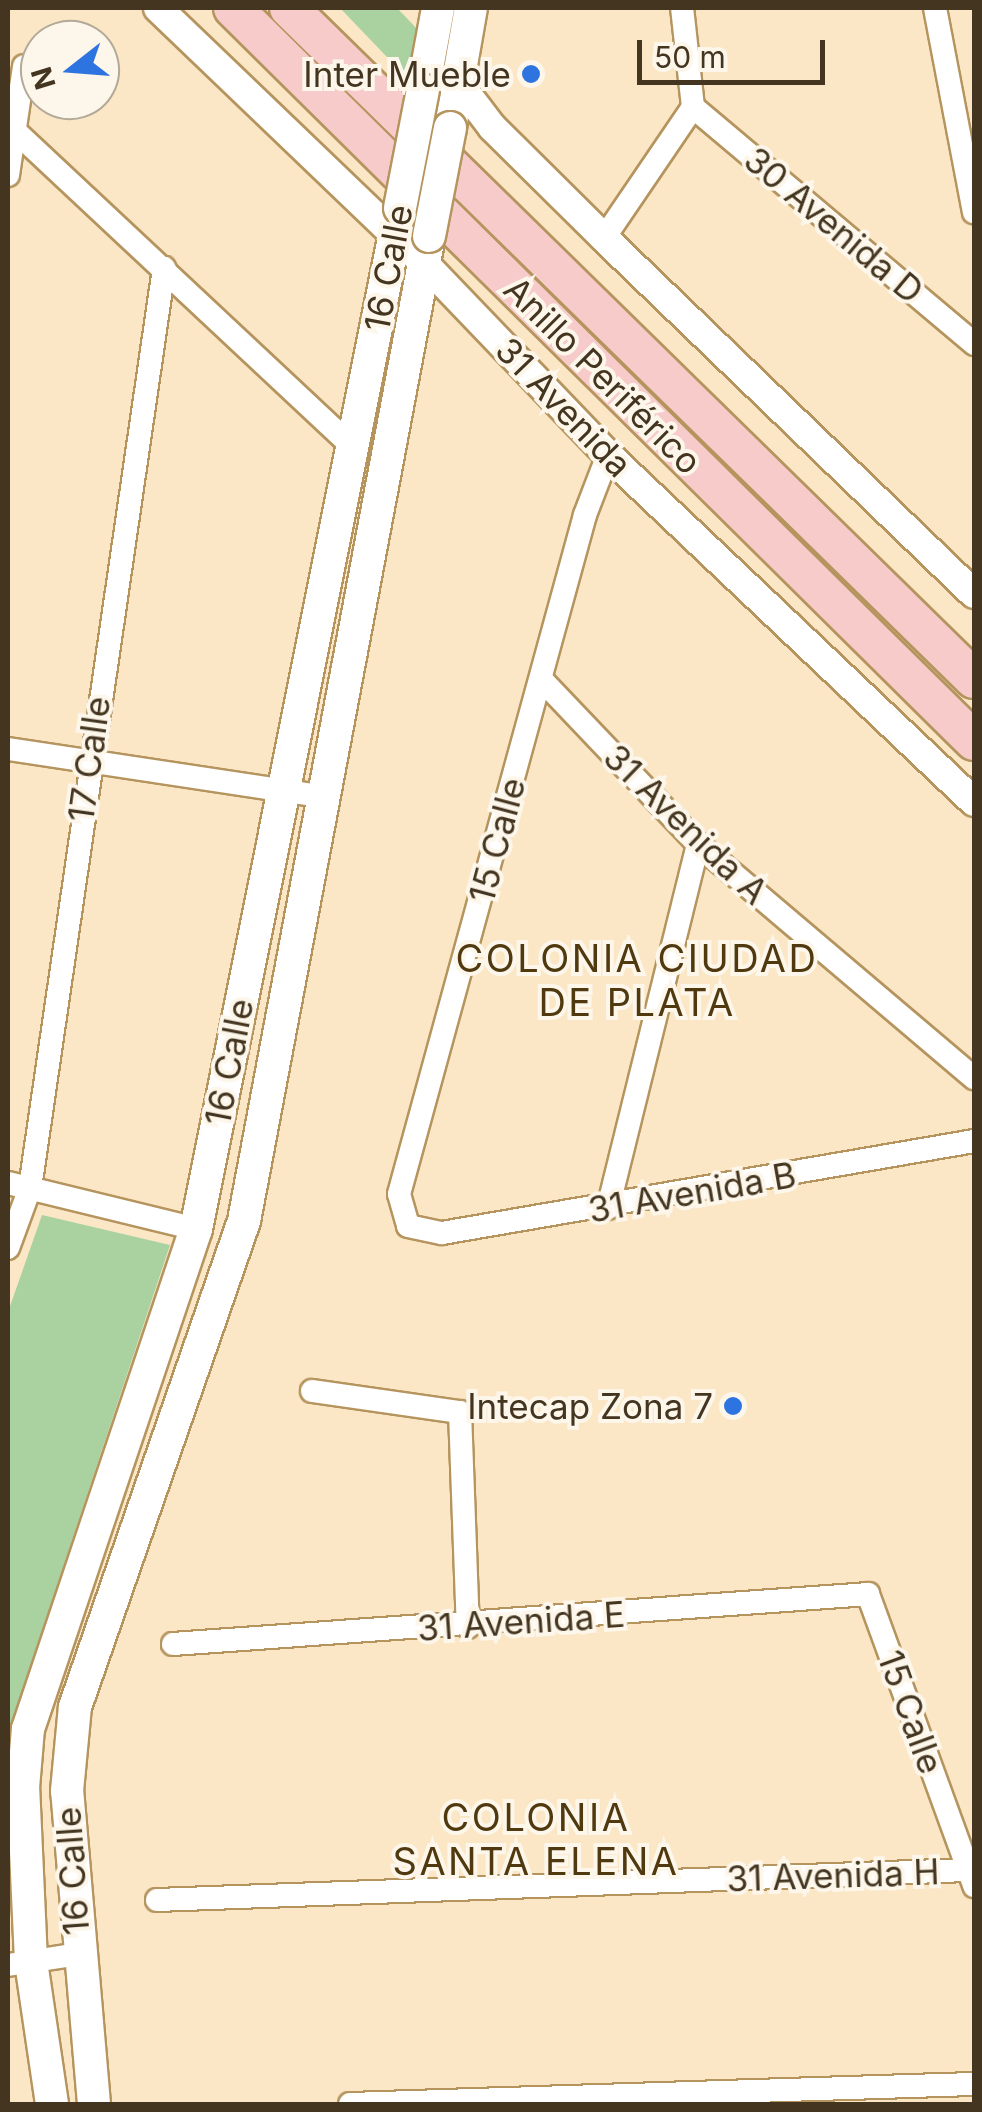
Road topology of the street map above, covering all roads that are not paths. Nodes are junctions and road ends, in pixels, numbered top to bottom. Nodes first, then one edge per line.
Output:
1 (158, 8) edge
2 (232, 8) edge
3 (288, 8) edge
4 (438, 8) edge
5 (471, 8) edge
6 (682, 8) edge
7 (935, 8) edge
8 (457, 80) junction
9 (20, 92) edge
10 (693, 107) junction
11 (14, 130) junction
12 (8, 175) edge
13 (974, 212) edge
14 (397, 223) junction
15 (604, 238) junction
16 (427, 249) junction
17 (164, 268) junction
18 (974, 344) edge
19 (351, 445) junction
20 (608, 454) junction
21 (974, 594) edge
22 (542, 679) junction
23 (974, 679) edge
24 (974, 741) edge
25 (8, 750) edge
26 (88, 760) junction
27 (282, 790) junction
28 (324, 798) junction
29 (974, 802) edge
30 (698, 844) junction
31 (974, 1078) edge
32 (974, 1141) edge
33 (19, 1186) edge
34 (608, 1208) junction
35 (408, 1226) joint
36 (196, 1228) junction
37 (8, 1248) edge
38 (312, 1392) dead end
39 (868, 1594) joint
40 (468, 1627) junction
41 (173, 1644) dead end
42 (964, 1826) edge
43 (972, 1878) edge
44 (157, 1900) dead end
45 (78, 1954) junction
46 (19, 1963) edge
47 (974, 2084) edge
48 (52, 2104) edge
49 (94, 2104) edge
50 (350, 2104) edge

1 - 14 street, 31 Avenida
2 - 24 highway, Anillo Periférico
3 - 23 highway, Anillo Periférico
4 - 14 main road, 16 Calle, bridge
5 - 8 main road, 16 Calle
6 - 10 street
7 - 13 street
8 - 15 street
8 - 16 main road, 16 Calle, bridge
9 - 11 street
10 - 15 street
10 - 18 street, 30 Avenida D
11 - 12 street
11 - 17 street
14 - 16 street, 31 Avenida
14 - 19 main road, 16 Calle
15 - 21 street
16 - 20 street, 31 Avenida
16 - 28 main road, 16 Calle
17 - 19 street
17 - 26 street, 17 Calle
19 - 27 main road, 16 Calle
20 - 22 street, 15 Calle
20 - 29 street, 31 Avenida
22 - 30 street, 31 Avenida A
22 - 35 street, 15 Calle
25 - 26 street
26 - 27 street
26 - 33 street, 17 Calle
27 - 28 street
27 - 36 main road, 16 Calle
28 - 45 main road, 16 Calle
30 - 31 street, 31 Avenida A
30 - 34 street
32 - 34 street, 31 Avenida B
33 - 36 street
33 - 37 street, 17 Calle
34 - 35 street, 31 Avenida B
36 - 46 main road, 16 Calle
38 - 40 street
39 - 40 street, 31 Avenida E
39 - 42 street, 15 Calle
40 - 41 street, 31 Avenida E
42 - 43 street, 15 Calle
43 - 44 street, 31 Avenida H
45 - 46 street
45 - 49 main road, 16 Calle
46 - 48 main road, 16 Calle
47 - 50 street

